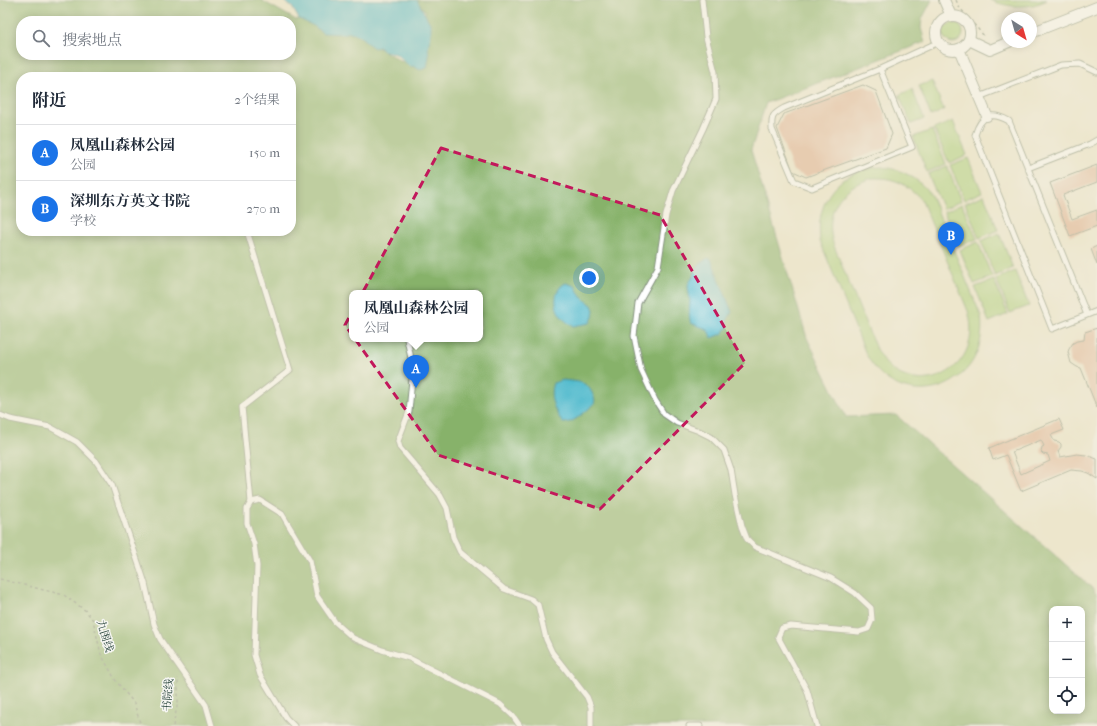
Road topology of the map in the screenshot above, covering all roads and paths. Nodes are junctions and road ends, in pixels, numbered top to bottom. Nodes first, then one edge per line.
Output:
1 (702, 0) edge
2 (944, 0) edge
3 (956, 0) edge
4 (1097, 7) edge
5 (951, 16) junction
6 (1037, 31) edge
7 (968, 40) junction
8 (988, 40) dead end
9 (939, 42) junction
10 (1001, 45) edge
11 (959, 49) junction
12 (880, 68) junction
13 (1097, 72) edge
14 (979, 96) junction
15 (987, 116) junction
16 (1097, 140) edge
17 (1028, 168) junction
18 (249, 236) edge
19 (1097, 311) edge
20 (1087, 315) junction
21 (408, 342) edge
22 (0, 415) edge
23 (251, 502) junction
24 (0, 578) edge
25 (178, 664) junction
26 (141, 726) edge
27 (173, 726) edge
28 (212, 726) edge
29 (294, 726) edge
30 (520, 726) edge
31 (591, 726) edge
32 (689, 726) edge
33 (700, 726) edge
34 (817, 726) edge

1 - 34 lane
2 - 5 street
3 - 8 path
4 - 6 street
5 - 7 street
5 - 9 street
7 - 10 street
7 - 11 street
9 - 11 street
9 - 12 lane
11 - 14 street
12 - 12 lane
13 - 14 lane
14 - 15 street
15 - 17 lane
15 - 20 lane
16 - 17 lane
17 - 20 lane
18 - 23 lane
19 - 20 lane
21 - 31 lane
22 - 25 lane
23 - 29 lane
23 - 30 lane
24 - 26 path, 九围线
25 - 27 path, 书院线
25 - 28 lane
32 - 33 lane

